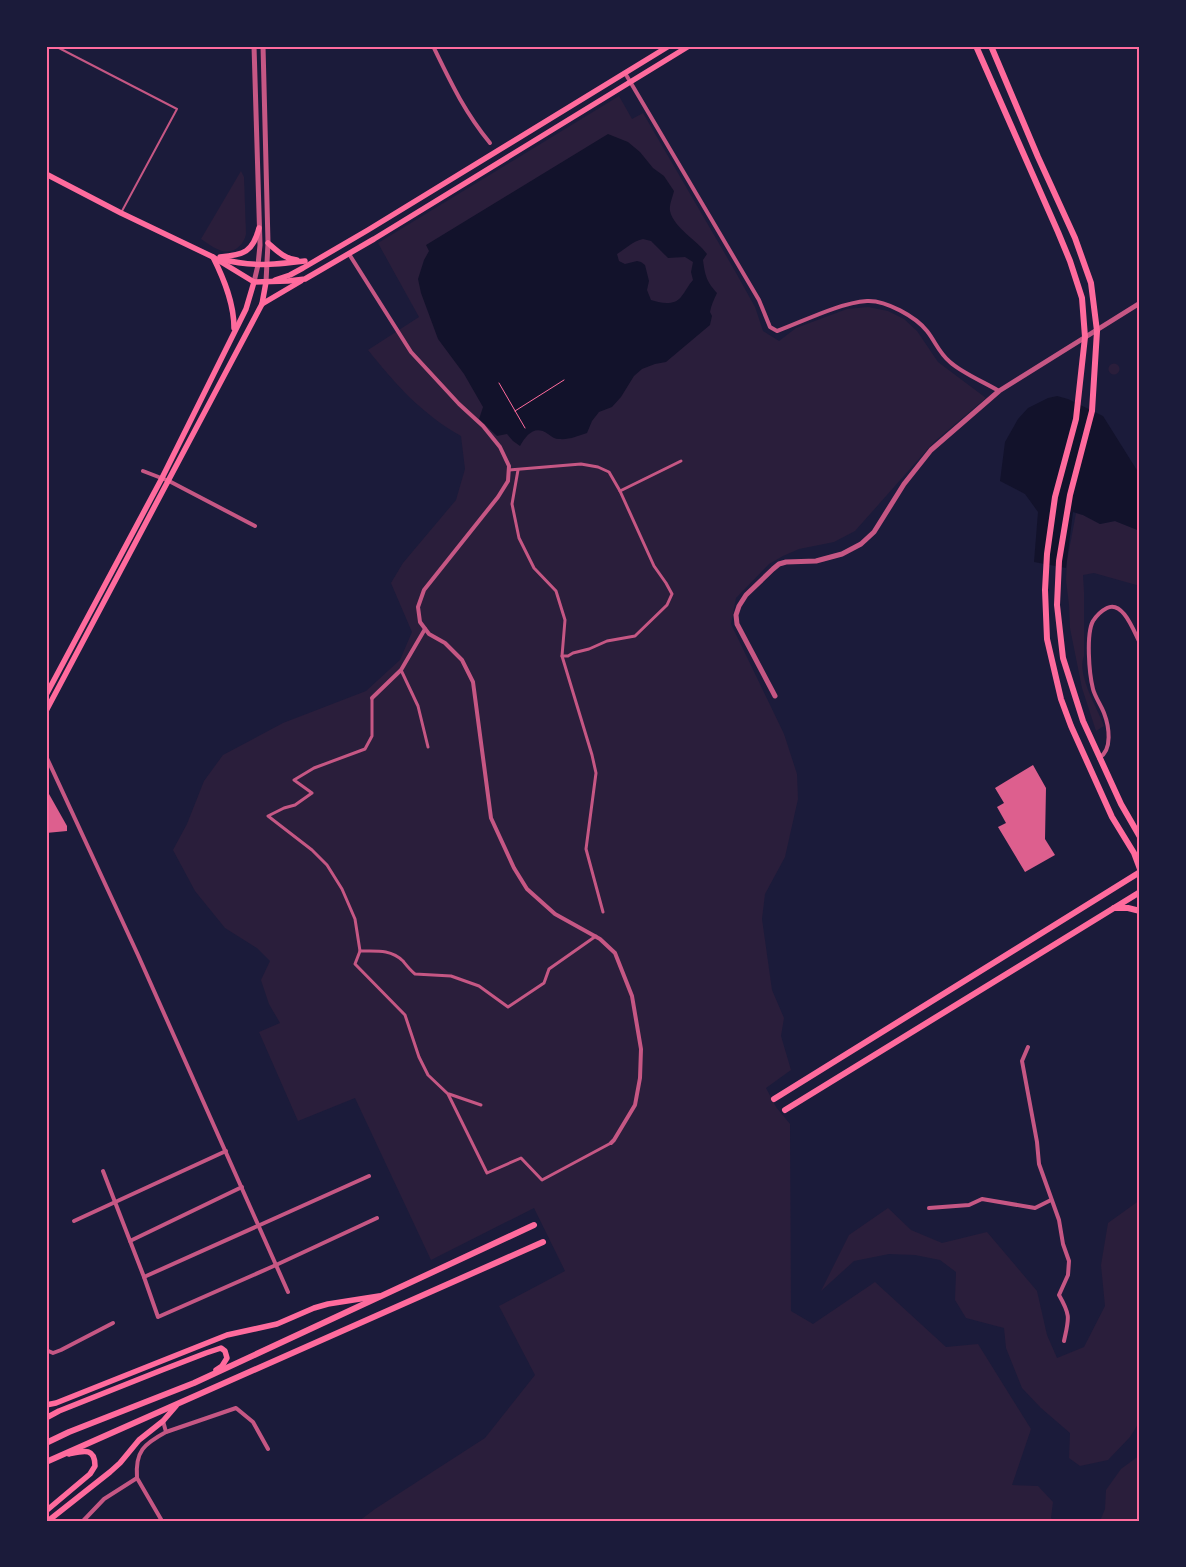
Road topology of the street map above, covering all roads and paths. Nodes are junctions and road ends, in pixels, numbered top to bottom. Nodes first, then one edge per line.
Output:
1 (55, 46) edge
2 (254, 46) edge
3 (263, 46) edge
4 (433, 46) edge
5 (669, 46) edge
6 (690, 46) edge
7 (976, 46) edge
8 (991, 46) edge
9 (624, 72) junction
10 (630, 82) junction
11 (490, 143) dead end
12 (46, 174) edge
13 (121, 213) junction
14 (259, 228) junction
15 (268, 243) junction
16 (349, 254) junction
17 (213, 257) junction
18 (317, 259) junction
19 (304, 261) junction
20 (258, 265) junction
21 (268, 265) junction
22 (305, 279) junction
23 (254, 282) junction
24 (266, 282) junction
25 (1140, 303) edge
26 (262, 304) junction
27 (1098, 330) junction
28 (234, 332) junction
29 (1084, 337) junction
30 (564, 380) dead end
31 (499, 383) dead end
32 (999, 391) junction
33 (515, 411) junction
34 (525, 428) dead end
35 (681, 461) dead end
36 (509, 470) junction
37 (518, 470) junction
38 (143, 471) dead end
39 (162, 478) junction
40 (169, 481) junction
41 (620, 491) junction
42 (255, 526) dead end
43 (425, 629) junction
44 (1140, 643) edge
45 (562, 656) junction
46 (401, 670) junction
47 (46, 695) edge
48 (775, 696) dead end
49 (372, 698) joint
50 (46, 711) edge
51 (428, 747) dead end
52 (46, 756) edge
53 (1099, 758) junction
54 (1140, 837) edge
55 (1140, 870) edge
56 (1140, 892) edge
57 (1113, 908) junction
58 (1140, 911) edge
59 (603, 912) dead end
60 (596, 936) junction
61 (360, 951) junction
62 (1028, 1047) dead end
63 (448, 1094) junction
64 (774, 1099) dead end
65 (481, 1105) dead end
66 (785, 1110) dead end
67 (611, 1143) joint
68 (226, 1151) junction
69 (103, 1171) dead end
70 (370, 1176) dead end
71 (242, 1188) junction
72 (1051, 1200) junction
73 (115, 1203) junction
74 (929, 1208) dead end
75 (377, 1218) dead end
76 (74, 1221) dead end
77 (534, 1225) dead end
78 (259, 1226) junction
79 (130, 1241) junction
80 (543, 1242) dead end
81 (276, 1265) junction
82 (144, 1277) junction
83 (288, 1292) dead end
84 (386, 1294) junction
85 (113, 1323) dead end
86 (1064, 1340) dead end
87 (46, 1350) edge
88 (194, 1383) junction
89 (46, 1405) edge
90 (176, 1406) junction
91 (46, 1418) edge
92 (163, 1421) junction
93 (166, 1432) junction
94 (46, 1443) edge
95 (268, 1449) dead end
96 (62, 1455) junction
97 (46, 1462) edge
98 (137, 1478) junction
99 (46, 1511) edge
100 (48, 1521) edge
101 (83, 1521) edge
102 (162, 1521) edge

1 - 13 lane
2 - 14 street
3 - 15 street
4 - 11 street
5 - 9 main road
6 - 10 main road
7 - 29 main road
8 - 27 main road
9 - 10 street
9 - 18 main road
10 - 16 main road
10 - 32 street
12 - 13 main road
13 - 17 main road
14 - 17 main road
14 - 20 street
15 - 19 main road
15 - 21 street
16 - 22 main road
16 - 36 street
17 - 20 main road
17 - 23 main road
17 - 28 main road
18 - 19 main road
18 - 24 main road
19 - 21 main road
20 - 21 main road
20 - 23 street
21 - 24 street
22 - 24 main road
22 - 26 main road
23 - 24 main road
23 - 28 main road
24 - 26 main road
25 - 27 street
26 - 40 main road
27 - 29 street
27 - 53 main road
28 - 39 main road
29 - 32 street
29 - 55 main road
30 - 33 path
31 - 33 path
32 - 48 street
33 - 34 path
35 - 41 street
36 - 37 street
36 - 43 street
37 - 41 street
37 - 45 street
38 - 39 street
39 - 40 street
39 - 47 main road
40 - 42 street
40 - 50 main road
41 - 45 street
43 - 46 street
43 - 60 street
44 - 53 street
45 - 59 street
46 - 49 street
46 - 51 street
49 - 61 street
52 - 68 street
53 - 54 main road
55 - 64 main road
56 - 57 main road
57 - 58 main road
57 - 66 main road
60 - 61 street
60 - 67 street
61 - 63 street
62 - 72 street
63 - 65 street
63 - 67 street
68 - 71 street
68 - 73 street
69 - 73 street
70 - 78 street
71 - 78 street
71 - 79 street
72 - 74 street
72 - 86 street
73 - 76 street
73 - 79 street
75 - 81 street
77 - 84 main road
78 - 81 street
78 - 82 street
79 - 82 street
80 - 90 main road
81 - 82 street
81 - 83 street
84 - 88 main road
84 - 89 main road
85 - 87 street
88 - 91 main road
88 - 94 main road
90 - 92 main road
90 - 96 main road
92 - 93 street
92 - 100 main road
93 - 95 street
93 - 98 street
96 - 97 main road
96 - 99 main road
98 - 101 street
98 - 102 street

